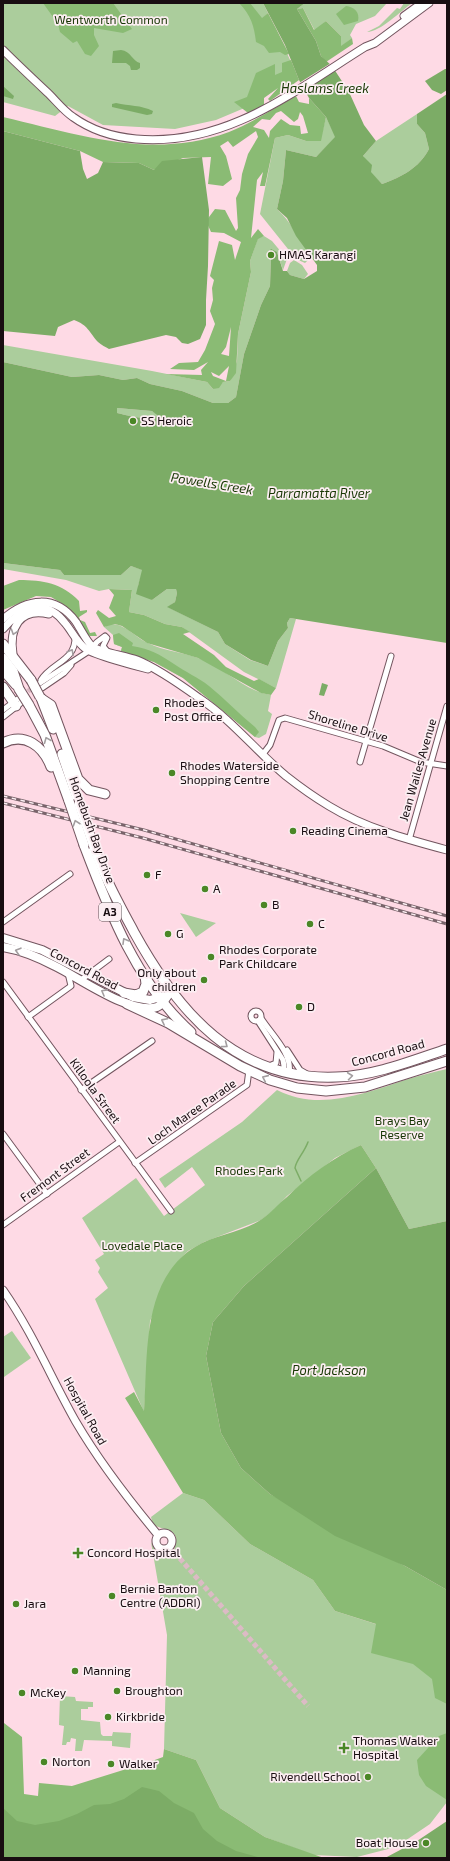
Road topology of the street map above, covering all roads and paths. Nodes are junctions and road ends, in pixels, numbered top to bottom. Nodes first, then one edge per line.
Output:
1 (422, 3) edge
2 (429, 3) edge
3 (365, 47) junction
4 (3, 50) edge
5 (4, 618) edge
6 (68, 626) junction
7 (3, 628) edge
8 (75, 637) junction
9 (3, 644) edge
10 (91, 649) junction
11 (107, 651) junction
12 (13, 654) junction
13 (391, 656) dead end
14 (3, 658) edge
15 (3, 670) edge
16 (158, 672) junction
17 (3, 687) edge
18 (39, 689) junction
19 (20, 700) junction
20 (447, 706) edge
21 (3, 710) edge
22 (3, 717) edge
23 (366, 741) junction
24 (3, 743) edge
25 (263, 754) junction
26 (360, 762) dead end
27 (430, 764) junction
28 (447, 766) edge
29 (65, 790) junction
30 (105, 794) dead end
31 (409, 840) junction
32 (447, 850) edge
33 (70, 874) dead end
34 (3, 922) edge
35 (4, 937) edge
36 (3, 947) edge
37 (109, 959) dead end
38 (68, 973) junction
39 (88, 975) junction
40 (145, 975) junction
41 (81, 980) junction
42 (3, 982) edge
43 (171, 991) junction
44 (124, 993) junction
45 (161, 1001) junction
46 (127, 1004) junction
47 (28, 1017) junction
48 (272, 1035) junction
49 (152, 1041) dead end
50 (210, 1049) junction
51 (447, 1049) edge
52 (277, 1052) junction
53 (447, 1061) edge
54 (266, 1067) junction
55 (248, 1070) junction
56 (286, 1073) junction
57 (312, 1076) junction
58 (282, 1084) junction
59 (81, 1090) junction
60 (3, 1134) edge
61 (119, 1142) junction
62 (135, 1163) junction
63 (47, 1194) junction
64 (171, 1211) dead end
65 (3, 1225) edge
66 (3, 1290) edge
67 (158, 1536) dead end

1 - 3 street
2 - 3 street
3 - 4 street
5 - 10 street
6 - 7 street
6 - 8 street
6 -> 12 street
8 - 10 street
18 -> 8 street
9 - 12 highway, Homebush Bay Drive / A3
10 - 11 street
10 - 11 street
10 - 16 street
10 - 18 street
11 - 16 street
12 - 18 highway, Homebush Bay Drive / A3
13 - 23 street
14 - 19 highway
15 - 19 highway, Homebush Bay Drive / A3
16 - 25 street
17 - 19 highway
18 - 30 highway
18 - 43 highway, Homebush Bay Drive / A3, bridge
19 - 21 street
19 - 22 street
29 -> 19 highway, Homebush Bay Drive / A3
20 - 27 street, Jean Wailes Avenue
23 - 25 street, Shoreline Drive
23 - 26 street
23 - 27 street, Shoreline Drive
24 - 29 highway
25 - 31 street
27 - 28 street, Shoreline Drive
27 - 31 street, Jean Wailes Avenue
40 -> 29 highway, Homebush Bay Drive / A3, bridge
31 - 32 street
33 - 34 street
35 - 39 main road, Concord Road
38 -> 36 main road, Concord Road
37 - 39 street
38 - 41 main road, Concord Road
38 - 47 street
39 - 41 street
39 - 44 main road, Concord Road
40 - 44 highway
40 - 45 highway, Homebush Bay Drive / A3
46 -> 41 main road, Concord Road
42 - 47 street, Killoola Street
43 - 45 main road
43 -> 54 highway, Concord Road / A3
44 - 45 main road, Concord Road
45 - 46 main road, Concord Road
45 - 50 highway, Homebush Bay Drive / A3
50 -> 46 highway
47 - 59 street, Killoola Street
48 - 52 street
48 - 56 street
48 - 57 street
49 - 59 street
50 - 55 highway, Concord Road / A3
57 -> 51 highway, Concord Road / A3
52 - 54 street
52 - 56 street
53 - 58 highway, Concord Road / A3
54 - 56 highway, Concord Road / A3
58 -> 55 highway, Concord Road / A3
55 - 62 street, Loch Maree Parade
56 - 57 highway, Concord Road / A3
56 - 58 highway
59 - 61 street, Killoola Street
60 - 63 street
61 - 62 street, Killoola Street
61 - 63 street, Fremont Street
62 - 64 street, Killoola Street
63 - 65 street, Fremont Street
66 - 67 street, Hospital Road

